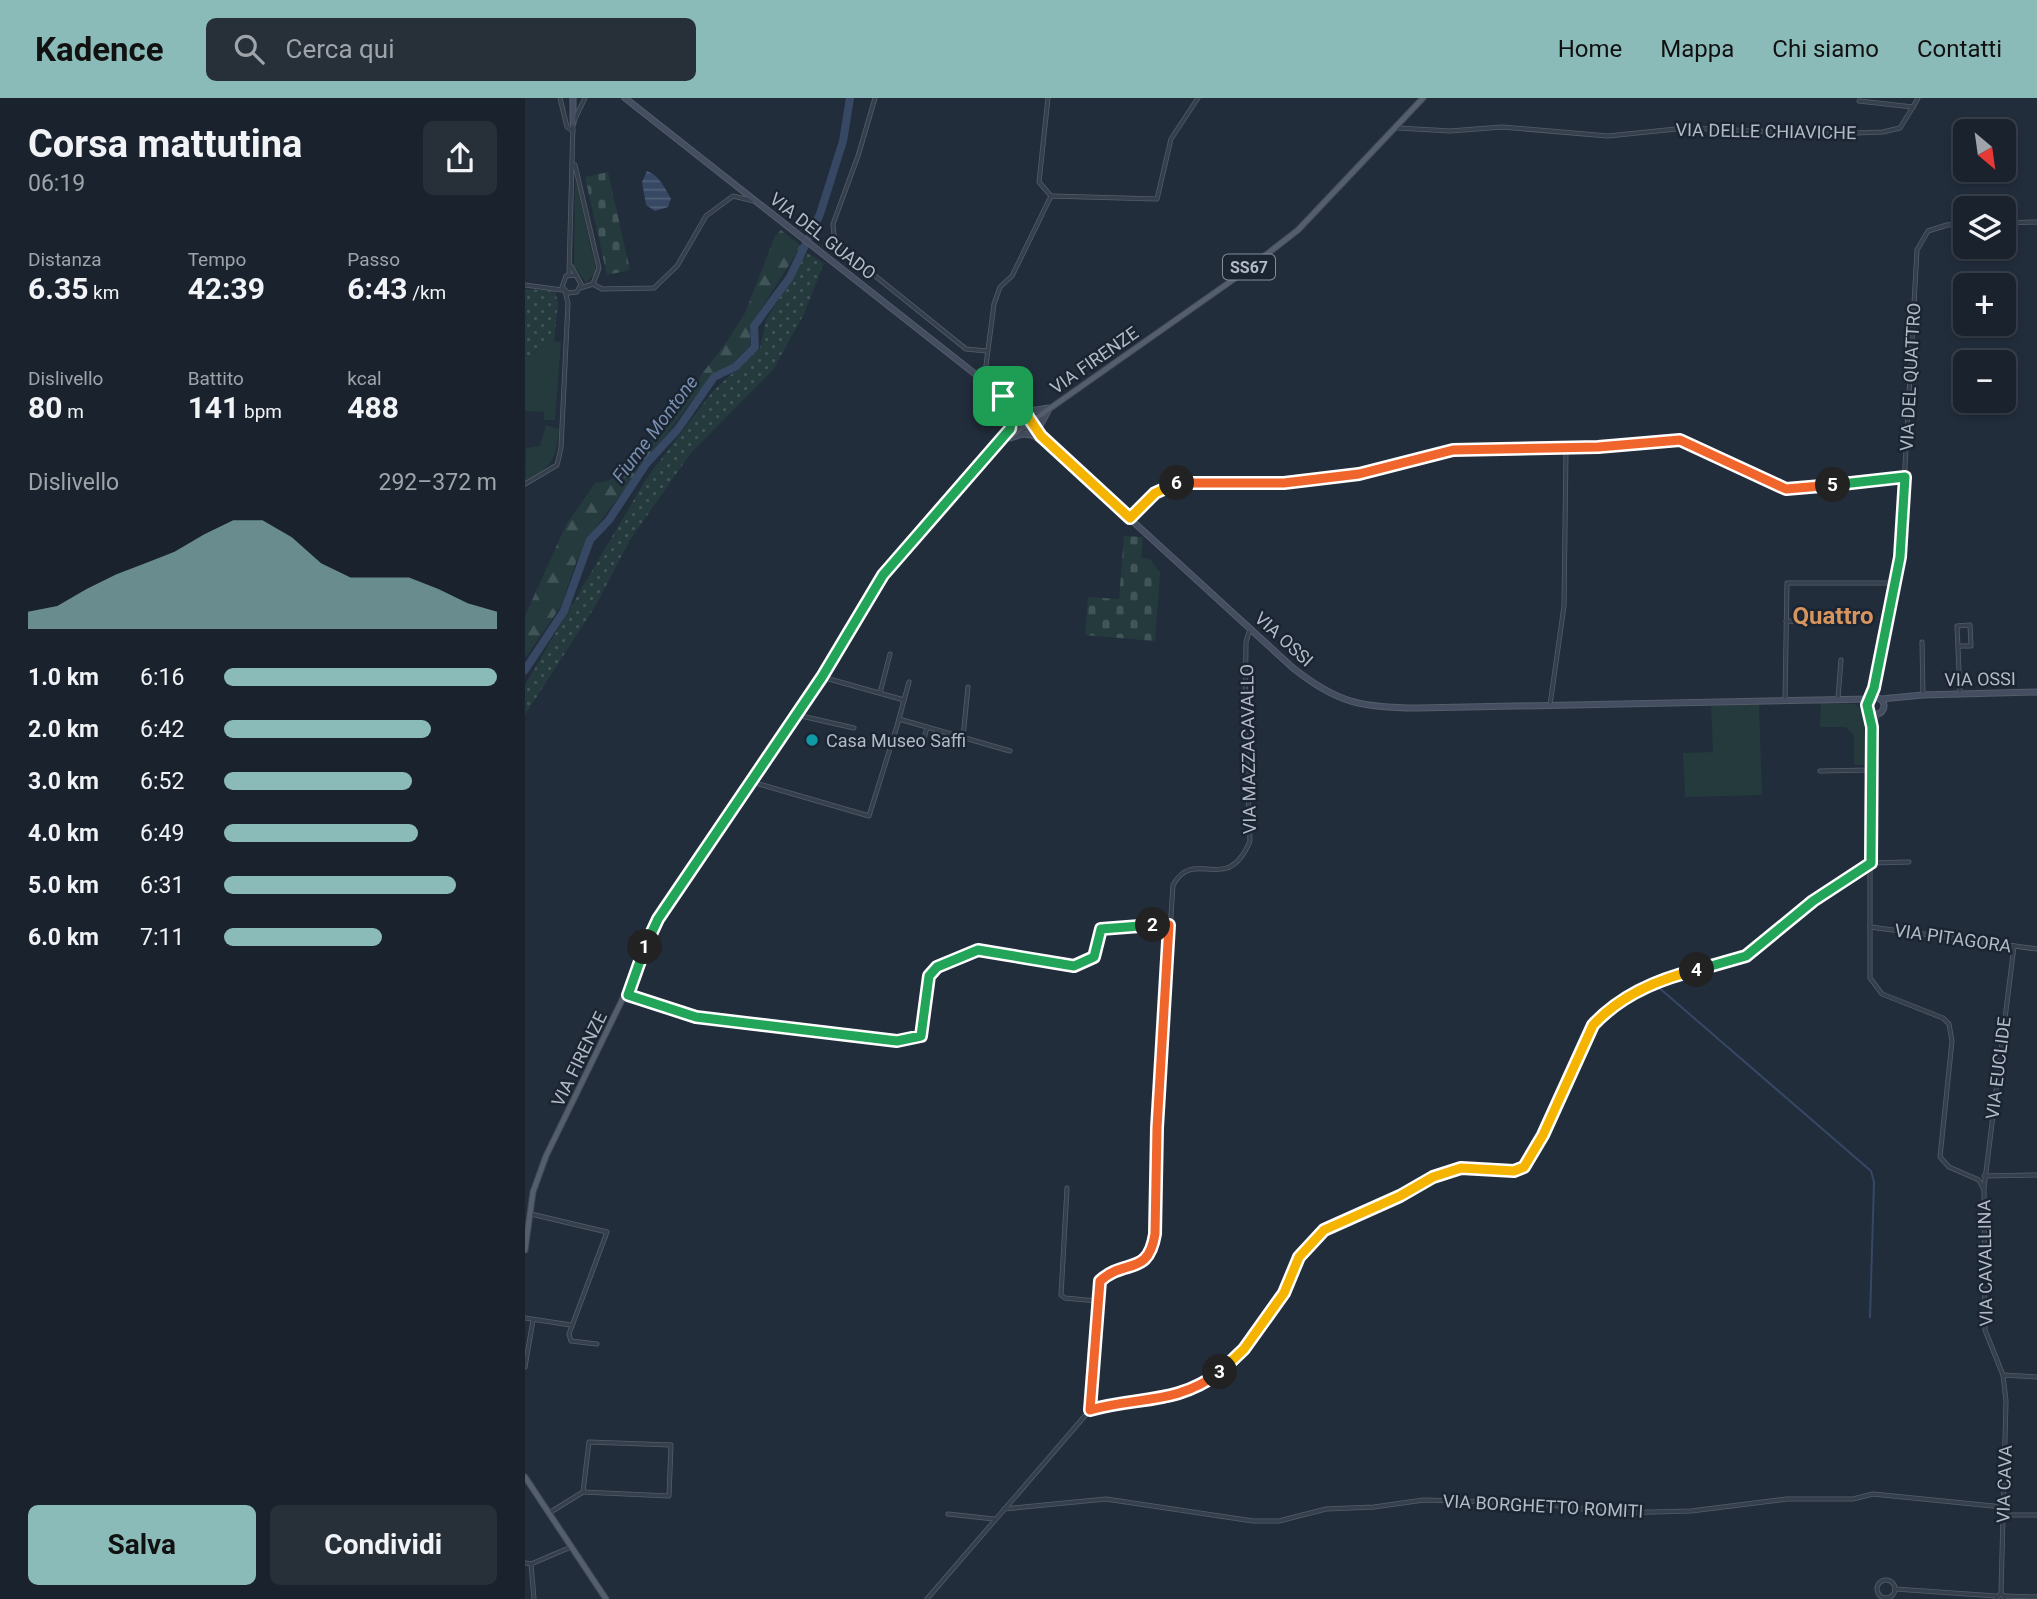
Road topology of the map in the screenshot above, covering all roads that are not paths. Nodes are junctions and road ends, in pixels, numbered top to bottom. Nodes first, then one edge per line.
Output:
1 (560, 98) edge
2 (573, 98) edge
3 (625, 98) edge
4 (875, 98) edge
5 (1048, 98) edge
6 (1198, 98) edge
7 (1423, 98) edge
8 (1918, 98) edge
9 (585, 99) edge
10 (1859, 101) dead end
11 (1913, 107) junction
12 (573, 123) junction
13 (1398, 128) junction
14 (573, 131) junction
15 (573, 159) junction
16 (1051, 196) junction
17 (756, 201) junction
18 (2037, 222) edge
19 (2016, 223) edge
20 (1953, 225) edge
21 (571, 264) junction
22 (569, 274) junction
23 (575, 275) junction
24 (525, 285) edge
25 (591, 285) junction
26 (580, 286) junction
27 (564, 289) junction
28 (570, 294) junction
29 (567, 300) junction
30 (987, 351) junction
31 (987, 382) junction
32 (1003, 396) junction
33 (1022, 408) junction
34 (1050, 408) junction
35 (1013, 413) junction
36 (1031, 421) junction
37 (1024, 425) junction
38 (1038, 430) junction
39 (1034, 436) junction
40 (995, 447) junction
41 (1566, 448) junction
42 (1057, 452) junction
43 (1905, 477) junction
44 (525, 484) edge
45 (1130, 518) junction
46 (1895, 583) junction
47 (1786, 621) junction
48 (1829, 623) dead end
49 (1250, 628) junction
50 (1922, 642) dead end
51 (1958, 646) junction
52 (890, 654) dead end
53 (1841, 660) dead end
54 (822, 677) junction
55 (909, 682) dead end
56 (968, 687) dead end
57 (2037, 692) edge
58 (880, 693) junction
59 (1960, 694) junction
60 (1923, 695) junction
61 (1898, 696) junction
62 (1838, 698) junction
63 (1785, 699) junction
64 (1876, 699) junction
65 (904, 700) junction
66 (1856, 700) junction
67 (1550, 705) junction
68 (1884, 709) junction
69 (1869, 710) junction
70 (1878, 714) junction
71 (796, 715) junction
72 (899, 719) junction
73 (927, 727) junction
74 (1872, 727) junction
75 (854, 728) dead end
76 (963, 737) junction
77 (893, 739) junction
78 (1010, 751) dead end
79 (1870, 770) junction
80 (1820, 771) dead end
81 (752, 782) junction
82 (1909, 862) dead end
83 (1871, 863) junction
84 (1169, 925) junction
85 (1870, 927) junction
86 (2014, 946) junction
87 (2037, 949) edge
88 (625, 994) junction
89 (2037, 1175) edge
90 (1984, 1176) junction
91 (1067, 1188) dead end
92 (1984, 1190) junction
93 (529, 1213) junction
94 (525, 1250) edge
95 (1097, 1301) junction
96 (525, 1318) edge
97 (533, 1320) junction
98 (572, 1325) junction
99 (597, 1344) dead end
100 (525, 1359) edge
101 (525, 1367) edge
102 (2003, 1375) junction
103 (2037, 1377) edge
104 (1090, 1410) junction
105 (525, 1477) edge
106 (583, 1492) junction
107 (2003, 1507) junction
108 (1002, 1510) junction
109 (549, 1513) junction
110 (949, 1514) dead end
111 (2003, 1515) junction
112 (2037, 1515) edge
113 (994, 1519) junction
114 (571, 1547) junction
115 (525, 1563) edge
116 (531, 1564) junction
117 (1895, 1589) junction
118 (2000, 1597) edge
119 (2037, 1597) edge
120 (534, 1599) edge
121 (606, 1599) edge
122 (927, 1599) edge

1 - 14 street
2 - 12 street
3 - 17 street, VIA DEL GUADO
4 - 30 street, VIA DEL GUADO
5 - 16 street
6 - 16 street
7 - 13 main road, VIA FIRENZE / SS67
8 - 11 street, VIA DELLE CHIAVICHE
9 - 12 street
10 - 11 street, VIA DELLE CHIAVICHE
11 - 13 street, VIA DELLE CHIAVICHE
12 - 14 street
13 - 34 main road, VIA FIRENZE / SS67
14 - 15 street
15 - 21 street
15 - 25 street
16 - 30 street
17 - 25 street
17 - 31 street, VIA DEL GUADO
18 - 19 street
20 - 43 street, VIA DEL QUATTRO
21 - 22 street
21 - 23 street
22 - 23 street
22 - 27 street
23 - 26 street
24 - 27 street
25 - 26 street
26 - 28 street
27 - 28 street
27 - 29 street
28 - 29 street
29 - 44 street
30 - 31 street
31 - 32 street, VIA DEL GUADO
32 - 33 street, VIA DEL GUADO
32 - 35 street, VIA DEL GUADO
33 - 34 street
33 - 36 street, VIA DEL GUADO
34 - 36 main road, VIA FIRENZE / SS67
34 - 38 street
35 - 37 street, VIA DEL GUADO
35 - 40 street
36 - 37 main road, VIA FIRENZE
36 - 38 street, VIA OSSI
37 - 39 street, VIA OSSI
37 - 40 main road, VIA FIRENZE
38 - 42 street, VIA OSSI
39 - 40 street
39 - 42 street, VIA OSSI
40 - 54 main road, VIA FIRENZE
41 - 43 street
41 - 45 street
41 - 67 street
42 - 45 street, VIA OSSI
43 - 46 street, VIA DEL QUATTRO
45 - 49 street, VIA OSSI
46 - 47 street
46 - 64 street, VIA DEL QUATTRO
47 - 48 street
47 - 63 street
49 - 67 street, VIA OSSI
49 - 84 street, VIA MAZZACAVALLO
50 - 60 street, VIA OSSI
51 - 51 street
51 - 59 street
52 - 58 street
53 - 62 street
54 - 58 street
54 - 71 main road, VIA FIRENZE
55 - 65 street
56 - 76 street
57 - 59 street, VIA OSSI
58 - 65 street
59 - 60 street, VIA OSSI
60 - 61 street, VIA OSSI
61 - 64 street, VIA OSSI
61 - 68 street
62 - 63 street, VIA OSSI
62 - 66 street, VIA OSSI
63 - 67 street, VIA OSSI
64 - 66 street, VIA OSSI
64 - 68 street
64 - 69 street
65 - 72 street
66 - 69 street, VIA OSSI
68 - 70 street
69 - 70 street, VIA OSSI
69 - 74 street, VIA CAVALLINA
70 - 74 street, VIA CAVALLINA
71 - 75 street
71 - 81 main road, VIA FIRENZE
72 - 73 street
72 - 77 street
73 - 76 street
73 - 77 street
74 - 79 street, VIA CAVALLINA
76 - 78 street
77 - 81 street
79 - 80 street
79 - 83 street, VIA CAVALLINA
81 - 88 main road, VIA FIRENZE
82 - 83 street
83 - 85 street, VIA CAVALLINA
83 - 104 street
84 - 88 street
84 - 95 street, VIA MAZZACAVALLO
85 - 86 street, VIA PITAGORA
85 - 92 street, VIA CAVALLINA
86 - 87 street, VIA PITAGORA
86 - 90 street, VIA EUCLIDE
88 - 93 main road, VIA FIRENZE
89 - 90 street, VIA CAVALLINA
90 - 92 street, VIA EUCLIDE
91 - 95 street
92 - 102 street, VIA CAVALLINA
93 - 94 main road, VIA FIRENZE
93 - 98 street
95 - 104 street, VIA MAZZACAVALLO
96 - 97 street
97 - 98 street
97 - 100 street
98 - 99 street
100 - 101 street
102 - 103 street
102 - 107 street, VIA CAVA
104 - 108 street
105 - 109 main road
106 - 106 street
106 - 109 street
107 - 108 street, VIA BORGHETTO ROMITI
107 - 111 street, VIA CAVA
108 - 113 street
109 - 114 main road
110 - 113 street
111 - 112 street
111 - 118 street, VIA CAVA
113 - 122 street
114 - 116 street
114 - 121 main road
115 - 116 street
116 - 120 street
117 - 117 street
117 - 118 street
118 - 119 street

